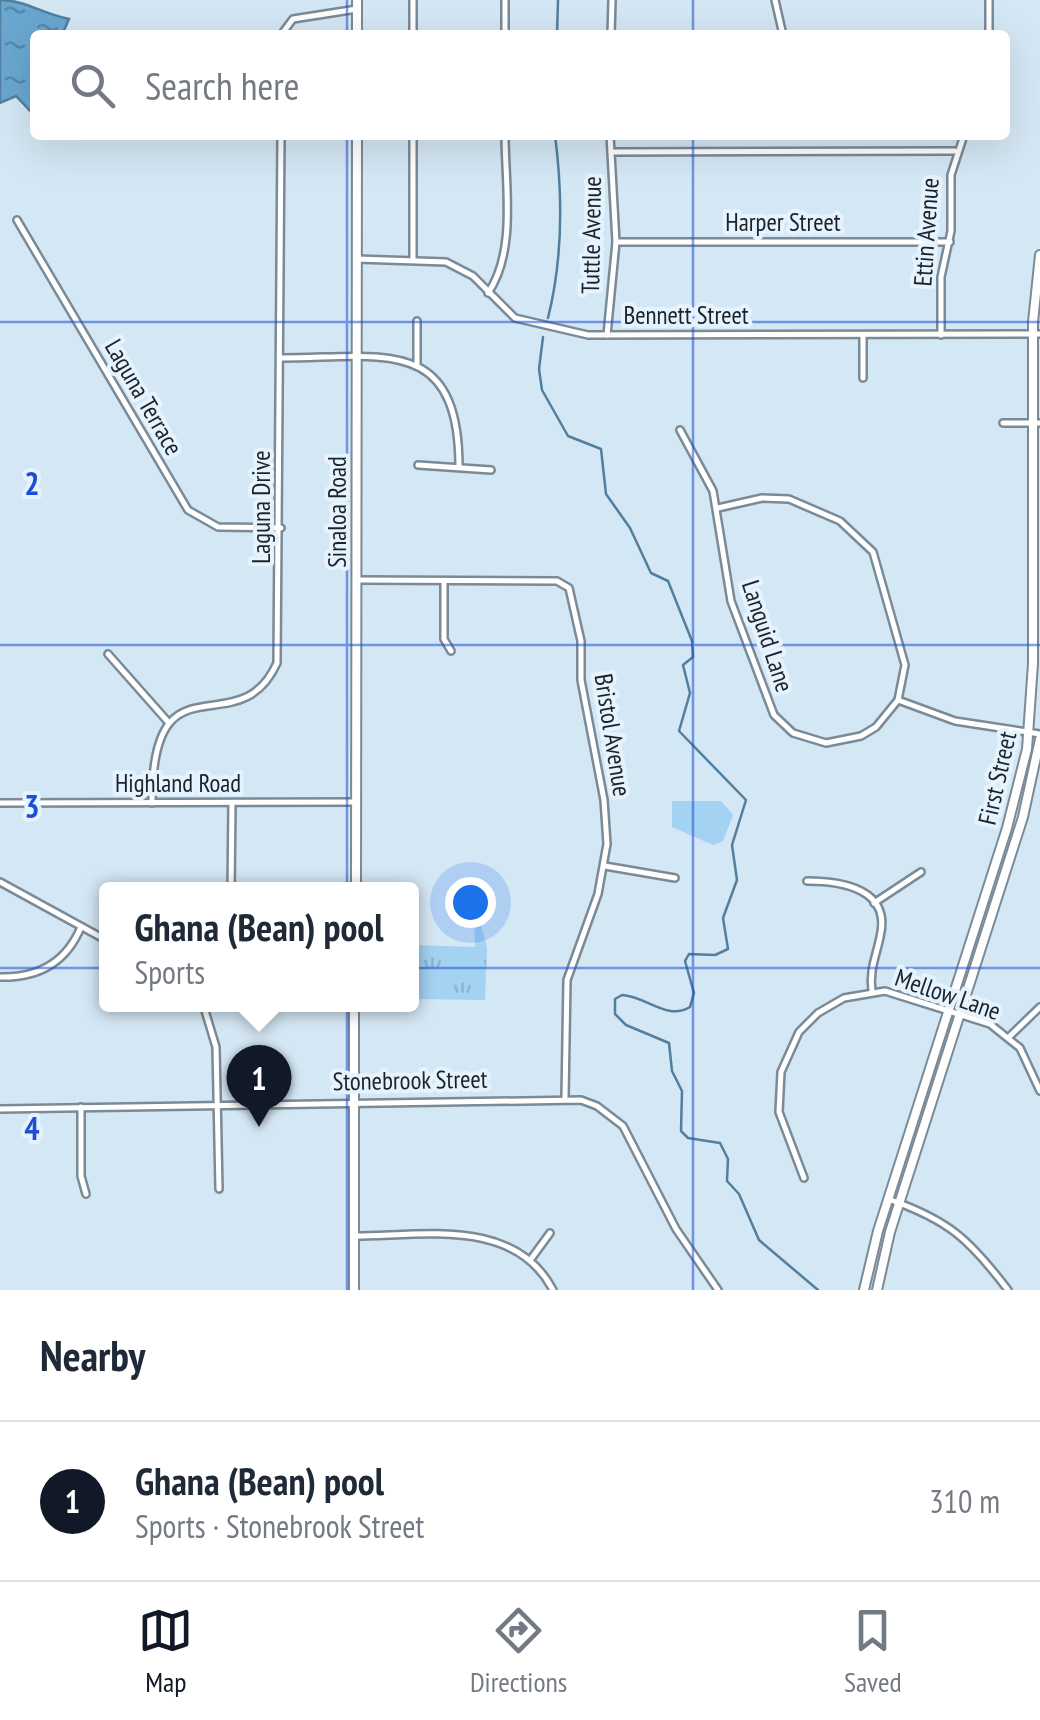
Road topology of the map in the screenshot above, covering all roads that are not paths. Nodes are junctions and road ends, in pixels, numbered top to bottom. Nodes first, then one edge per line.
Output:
1 (413, 0) edge
2 (505, 0) edge
3 (612, 0) edge
4 (775, 0) edge
5 (990, 0) edge
6 (357, 5) edge
7 (284, 30) edge
8 (413, 30) edge
9 (505, 30) edge
10 (611, 30) edge
11 (782, 30) edge
12 (990, 30) edge
13 (281, 140) edge
14 (357, 140) edge
15 (413, 140) edge
16 (505, 140) edge
17 (610, 140) edge
18 (962, 140) edge
19 (956, 151) junction
20 (610, 152) junction
21 (17, 220) dead end
22 (616, 242) junction
23 (950, 242) junction
24 (1040, 255) edge
25 (357, 259) junction
26 (413, 259) junction
27 (488, 293) junction
28 (417, 320) dead end
29 (1036, 334) edge
30 (607, 335) junction
31 (863, 335) junction
32 (941, 335) junction
33 (281, 358) junction
34 (358, 358) junction
35 (417, 365) junction
36 (863, 378) dead end
37 (1003, 424) dead end
38 (1036, 424) edge
39 (680, 430) dead end
40 (418, 465) dead end
41 (459, 465) junction
42 (491, 470) dead end
43 (718, 508) junction
44 (281, 528) junction
45 (356, 580) junction
46 (444, 580) junction
47 (452, 651) dead end
48 (108, 654) dead end
49 (898, 700) junction
50 (169, 723) junction
51 (1029, 732) junction
52 (1040, 736) edge
53 (356, 802) junction
54 (0, 803) edge
55 (152, 803) junction
56 (232, 803) junction
57 (605, 866) junction
58 (920, 872) dead end
59 (675, 878) dead end
60 (0, 882) edge
61 (230, 882) edge
62 (356, 882) edge
63 (807, 882) dead end
64 (874, 902) junction
65 (82, 927) junction
66 (99, 936) edge
67 (0, 976) edge
68 (872, 991) junction
69 (1040, 1006) edge
70 (949, 1010) junction
71 (206, 1012) edge
72 (354, 1012) edge
73 (960, 1014) junction
74 (1009, 1037) junction
75 (1040, 1091) edge
76 (565, 1098) junction
77 (354, 1100) junction
78 (217, 1104) junction
79 (82, 1107) junction
80 (0, 1109) edge
81 (804, 1178) dead end
82 (219, 1190) dead end
83 (86, 1194) dead end
84 (888, 1199) junction
85 (900, 1203) junction
86 (550, 1233) dead end
87 (354, 1236) junction
88 (531, 1259) junction
89 (354, 1290) edge
90 (553, 1290) edge
91 (718, 1290) edge
92 (864, 1290) edge
93 (877, 1290) edge
94 (1008, 1290) edge

1 - 8 street
2 - 9 street
3 - 10 street
4 - 11 street
5 - 12 street
6 - 7 street
13 - 33 street, Laguna Drive
14 - 25 main road, Sinaloa Road
15 - 26 street
16 - 27 street
17 - 20 street, Tuttle Avenue
18 - 19 street, Ettin Avenue
19 - 20 street
19 - 23 street, Ettin Avenue
20 - 22 street, Tuttle Avenue
21 - 44 street, Laguna Terrace
22 - 23 street, Harper Street
22 - 30 street, Tuttle Avenue
23 - 32 street, Ettin Avenue
24 - 29 main road, First Street
25 - 26 street, Bennett Street
25 - 34 main road, Sinaloa Road
26 - 27 street, Bennett Street
27 - 30 street, Bennett Street
28 - 35 street
29 - 32 street, Bennett Street
29 - 38 main road, First Street
30 - 31 street, Bennett Street
31 - 32 street, Bennett Street
31 - 36 street
33 - 34 street
33 - 44 street, Laguna Drive
34 - 35 street
34 - 45 main road, Sinaloa Road
35 - 41 street
37 - 38 street
38 - 51 main road, First Street
39 - 43 street, Languid Lane
40 - 41 street
41 - 42 street
43 - 49 street
43 - 49 street, Languid Lane
44 - 50 street, Laguna Drive
45 - 46 street, Bristol Avenue
45 - 53 main road, Sinaloa Road
46 - 47 street
46 - 57 street, Bristol Avenue
48 - 50 street
49 - 51 street
50 - 55 street
51 - 52 street
51 - 70 main road, First Street
52 - 73 main road, First Street
53 - 56 street, Highland Road
53 - 62 main road, Sinaloa Road
54 - 55 street, Highland Road
55 - 56 street, Highland Road
56 - 61 street
57 - 59 street
57 - 76 street, Bristol Avenue
58 - 64 street
60 - 65 street
63 - 64 street
64 - 68 street
65 - 66 street
65 - 67 street
68 - 70 street, Mellow Lane
68 - 81 street, Mellow Lane
69 - 74 street
70 - 73 street, Mellow Lane
70 - 84 main road, First Street
71 - 78 street
72 - 77 main road
73 - 74 street, Mellow Lane
73 - 85 main road, First Street
74 - 75 street, Mellow Lane
76 - 77 street, Stonebrook Street
76 - 91 street, Stonebrook Street
77 - 78 street, Stonebrook Street
77 - 87 main road
78 - 79 street, Stonebrook Street
78 - 82 street
79 - 80 street, Stonebrook Street
79 - 83 street
84 - 85 street
84 - 92 main road, First Street
85 - 93 main road, First Street
85 - 94 street
86 - 88 street
87 - 88 street
87 - 89 main road
88 - 90 street

